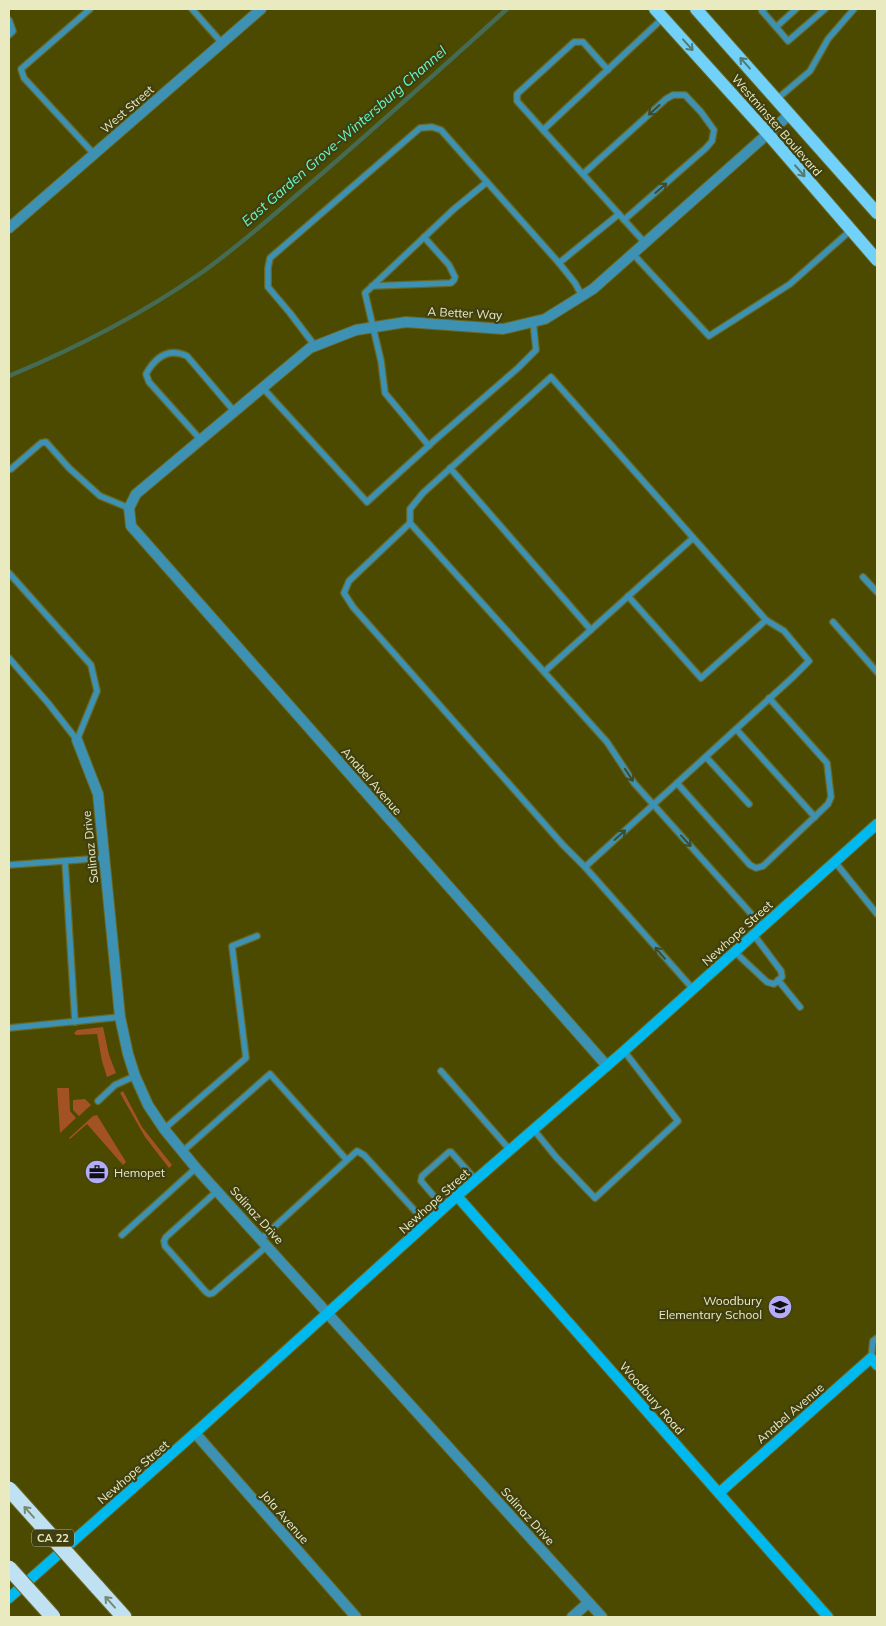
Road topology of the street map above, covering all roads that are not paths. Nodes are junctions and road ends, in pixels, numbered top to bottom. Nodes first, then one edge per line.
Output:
1 (90, 9) edge
2 (192, 9) edge
3 (261, 9) edge
4 (696, 9) edge
5 (762, 9) edge
6 (796, 9) edge
7 (825, 9) edge
8 (854, 9) edge
9 (659, 13) edge
10 (9, 20) edge
11 (776, 27) junction
12 (9, 35) edge
13 (222, 43) junction
14 (608, 70) junction
15 (777, 99) junction
16 (790, 114) junction
17 (543, 130) junction
18 (768, 134) junction
19 (94, 154) junction
20 (583, 174) junction
21 (487, 182) junction
22 (877, 213) edge
23 (619, 214) junction
24 (624, 220) junction
25 (9, 228) edge
26 (851, 230) junction
27 (424, 237) junction
28 (645, 243) junction
29 (633, 254) junction
30 (877, 260) edge
31 (559, 263) junction
32 (372, 286) junction
33 (582, 296) junction
34 (533, 321) junction
35 (374, 327) junction
36 (315, 346) junction
37 (262, 387) junction
38 (234, 411) junction
39 (200, 439) junction
40 (429, 446) junction
41 (450, 468) junction
42 (11, 469) dead end
43 (129, 508) junction
44 (410, 523) junction
45 (693, 538) junction
46 (9, 573) edge
47 (863, 577) dead end
48 (877, 592) edge
49 (628, 596) junction
50 (766, 620) junction
51 (833, 622) dead end
52 (591, 630) junction
53 (9, 658) edge
54 (544, 672) junction
55 (877, 672) edge
56 (770, 698) junction
57 (736, 729) junction
58 (77, 740) junction
59 (706, 757) junction
60 (677, 783) junction
61 (654, 804) junction
62 (749, 804) dead end
63 (815, 817) junction
64 (877, 824) edge
65 (104, 858) junction
66 (65, 861) junction
67 (835, 862) junction
68 (9, 865) edge
69 (585, 867) junction
70 (877, 914) edge
71 (763, 927) junction
72 (754, 935) junction
73 (257, 936) dead end
74 (735, 952) junction
75 (778, 980) junction
76 (692, 989) junction
77 (800, 1007) dead end
78 (120, 1018) junction
79 (75, 1022) junction
80 (9, 1028) edge
81 (624, 1051) junction
82 (607, 1066) junction
83 (441, 1070) dead end
84 (135, 1076) junction
85 (98, 1101) dead end
86 (164, 1129) junction
87 (534, 1130) junction
88 (510, 1150) junction
89 (182, 1152) junction
90 (346, 1159) junction
91 (196, 1168) junction
92 (476, 1180) junction
93 (217, 1191) junction
94 (457, 1196) junction
95 (444, 1208) junction
96 (427, 1224) junction
97 (122, 1235) dead end
98 (264, 1242) junction
99 (328, 1313) junction
100 (877, 1338) edge
101 (874, 1361) edge
102 (195, 1433) junction
103 (9, 1489) edge
104 (719, 1493) junction
105 (9, 1568) edge
106 (9, 1598) edge
107 (588, 1603) junction
108 (53, 1617) edge
109 (124, 1617) edge
110 (356, 1617) edge
111 (572, 1617) edge
112 (602, 1617) edge
113 (828, 1617) edge

1 - 19 lane
2 - 13 lane
3 - 13 street, West Street
15 -> 4 main road, Westminster Boulevard
5 - 11 lane
6 - 11 lane
7 - 11 lane
8 - 15 lane
9 - 14 lane
9 -> 18 main road, Westminster Boulevard
10 - 12 lane
13 - 19 street, West Street
14 - 17 lane
14 - 17 lane
15 - 16 main road, Westminster Boulevard
16 - 18 street, A Better Way
16 - 22 main road, Westminster Boulevard
17 - 20 lane
18 -> 26 main road, Westminster Boulevard
18 - 28 street, A Better Way
19 - 25 street, West Street
20 - 23 lane
24 -> 20 lane
21 - 27 lane
21 - 31 lane
21 - 36 lane
23 - 24 lane
23 - 31 lane
24 - 28 lane
26 - 29 lane
26 - 30 main road, Westminster Boulevard
27 - 32 lane
27 - 32 lane
28 - 29 street, A Better Way
29 - 33 street, A Better Way
31 - 33 lane
32 - 35 lane
33 - 34 street, A Better Way
34 - 35 street, A Better Way
34 - 40 lane
35 - 36 street, A Better Way
35 - 40 lane
36 - 37 street, A Better Way
37 - 38 street, A Better Way
37 - 40 lane
38 - 39 street, A Better Way
38 - 39 lane
39 - 43 street, A Better Way
41 - 44 lane
41 - 45 lane
41 - 52 lane
42 - 43 lane
43 - 82 street, Anabel Avenue
44 - 54 lane
44 - 69 lane
45 - 49 lane
45 - 50 lane
46 - 58 lane
47 - 48 lane
49 - 50 lane
49 - 52 lane
50 - 56 lane
51 - 55 lane
52 - 54 lane
53 - 58 lane
54 -> 61 lane
56 - 57 lane
56 - 63 lane
57 - 59 lane
57 - 63 lane
58 - 65 street, Salinaz Drive
59 - 60 lane
59 - 62 lane
60 - 61 lane
60 - 63 lane
69 -> 61 lane
61 -> 71 lane
64 - 67 street, Newhope Street
65 - 66 lane
65 - 78 street, Salinaz Drive
66 - 68 lane
66 - 79 lane
67 - 70 lane
67 - 71 street, Newhope Street
76 -> 69 lane
71 - 72 street, Newhope Street
72 - 74 street, Newhope Street
72 - 75 lane
73 - 86 lane
74 - 75 lane
74 - 76 street, Newhope Street
75 - 77 lane
76 - 81 street, Newhope Street
78 - 79 lane
78 - 84 street, Salinaz Drive
79 - 80 lane
81 - 82 street, Newhope Street
81 - 87 lane
82 - 87 street, Newhope Street
83 - 88 lane
84 - 85 lane
84 - 86 street, Salinaz Drive
86 - 89 street, Salinaz Drive
87 - 88 street, Newhope Street
88 - 92 street, Newhope Street
89 - 90 lane
89 - 91 street, Salinaz Drive
90 - 96 lane
90 - 98 lane
91 - 93 street, Salinaz Drive
91 - 97 lane
92 - 94 street, Newhope Street
92 - 95 lane
93 - 98 street, Salinaz Drive
93 - 98 lane
94 - 95 street, Newhope Street
94 - 104 street, Woodbury Road
95 - 96 street, Newhope Street
96 - 99 street, Newhope Street
98 - 99 street, Salinaz Drive
99 - 102 street, Newhope Street
99 - 107 street, Salinaz Drive
100 - 101 lane
101 - 104 street, Anabel Avenue
102 - 106 street, Newhope Street
102 - 110 street, Jola Avenue
109 -> 103 highway, CA 22, bridge
104 - 113 street, Woodbury Road
105 - 108 highway, bridge
107 - 111 street
107 - 112 street, Salinaz Drive

